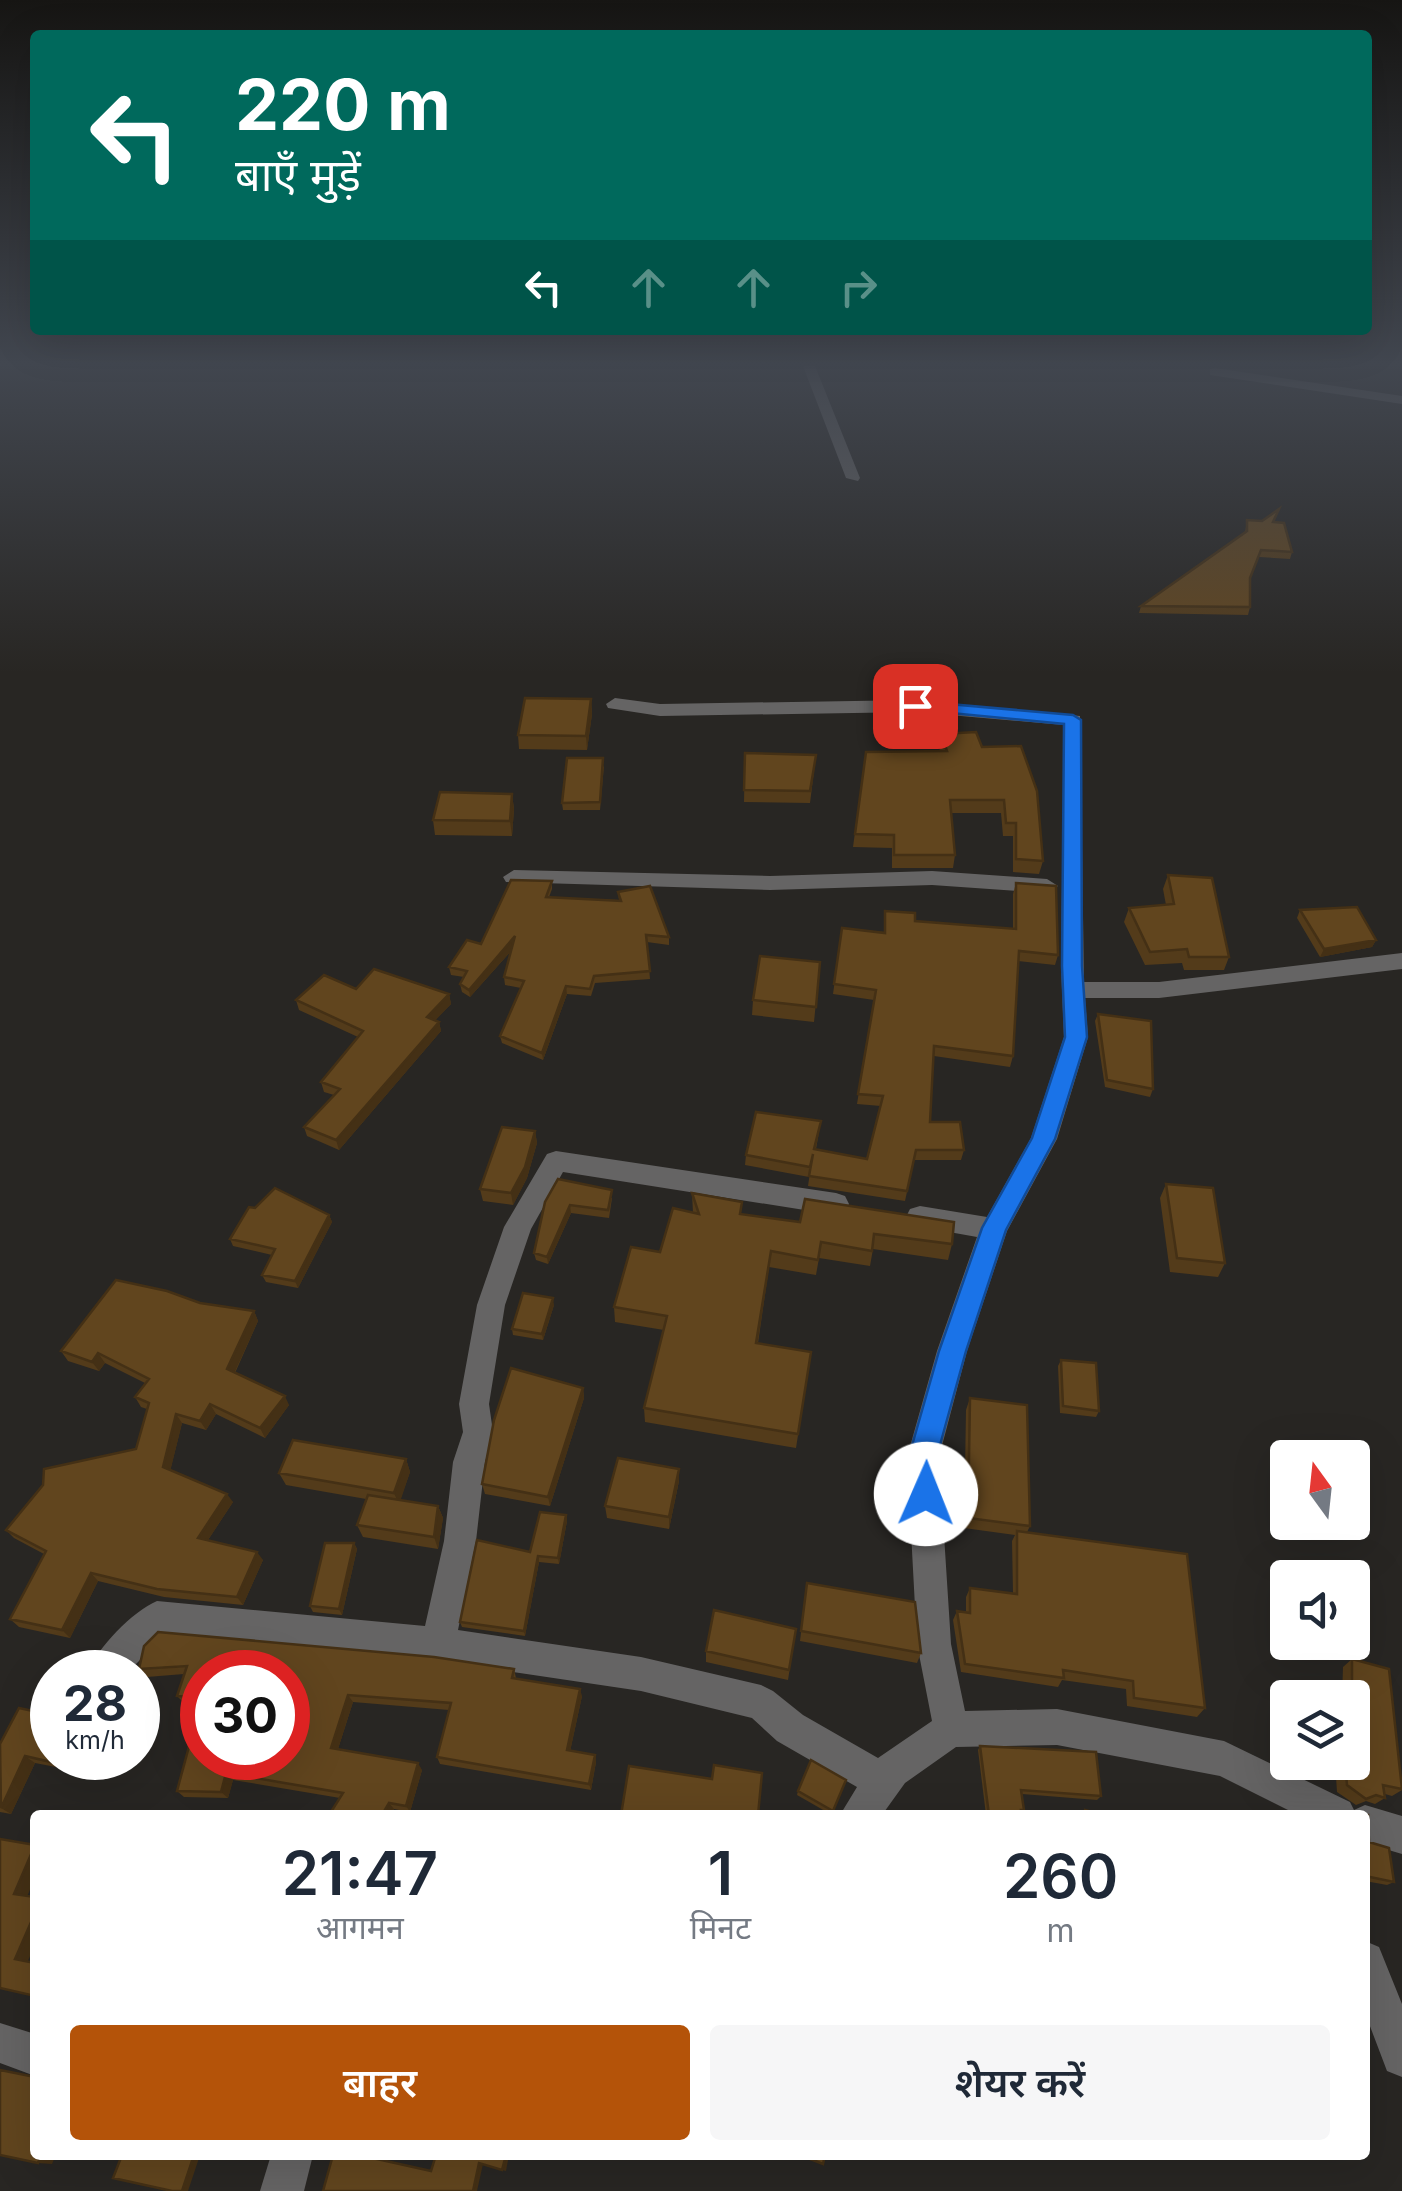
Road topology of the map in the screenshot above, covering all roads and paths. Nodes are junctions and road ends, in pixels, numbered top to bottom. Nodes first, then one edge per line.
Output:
1 (849, 468) edge
2 (853, 478) dead end
3 (614, 704) dead end
4 (514, 877) edge
5 (1072, 887) junction
6 (1402, 962) edge
7 (1074, 990) junction
8 (994, 1228) junction
9 (438, 1644) junction
10 (126, 1650) edge
11 (951, 1729) junction
12 (883, 1781) junction
13 (863, 1810) edge
14 (1327, 1810) edge
15 (1370, 1825) edge
16 (1402, 1835) edge
17 (1370, 1975) edge
18 (0, 2043) edge
19 (30, 2053) edge
20 (1402, 2056) edge
21 (291, 2160) edge
22 (282, 2191) edge

1 - 2 street
3 - 5 street
4 - 5 street
5 - 7 street
6 - 7 street
7 - 8 street
8 - 9 street
8 - 11 street
9 - 10 street
9 - 12 street
11 - 12 street
11 - 14 street
12 - 13 street
15 - 16 street
17 - 20 street
18 - 19 street
21 - 22 street

